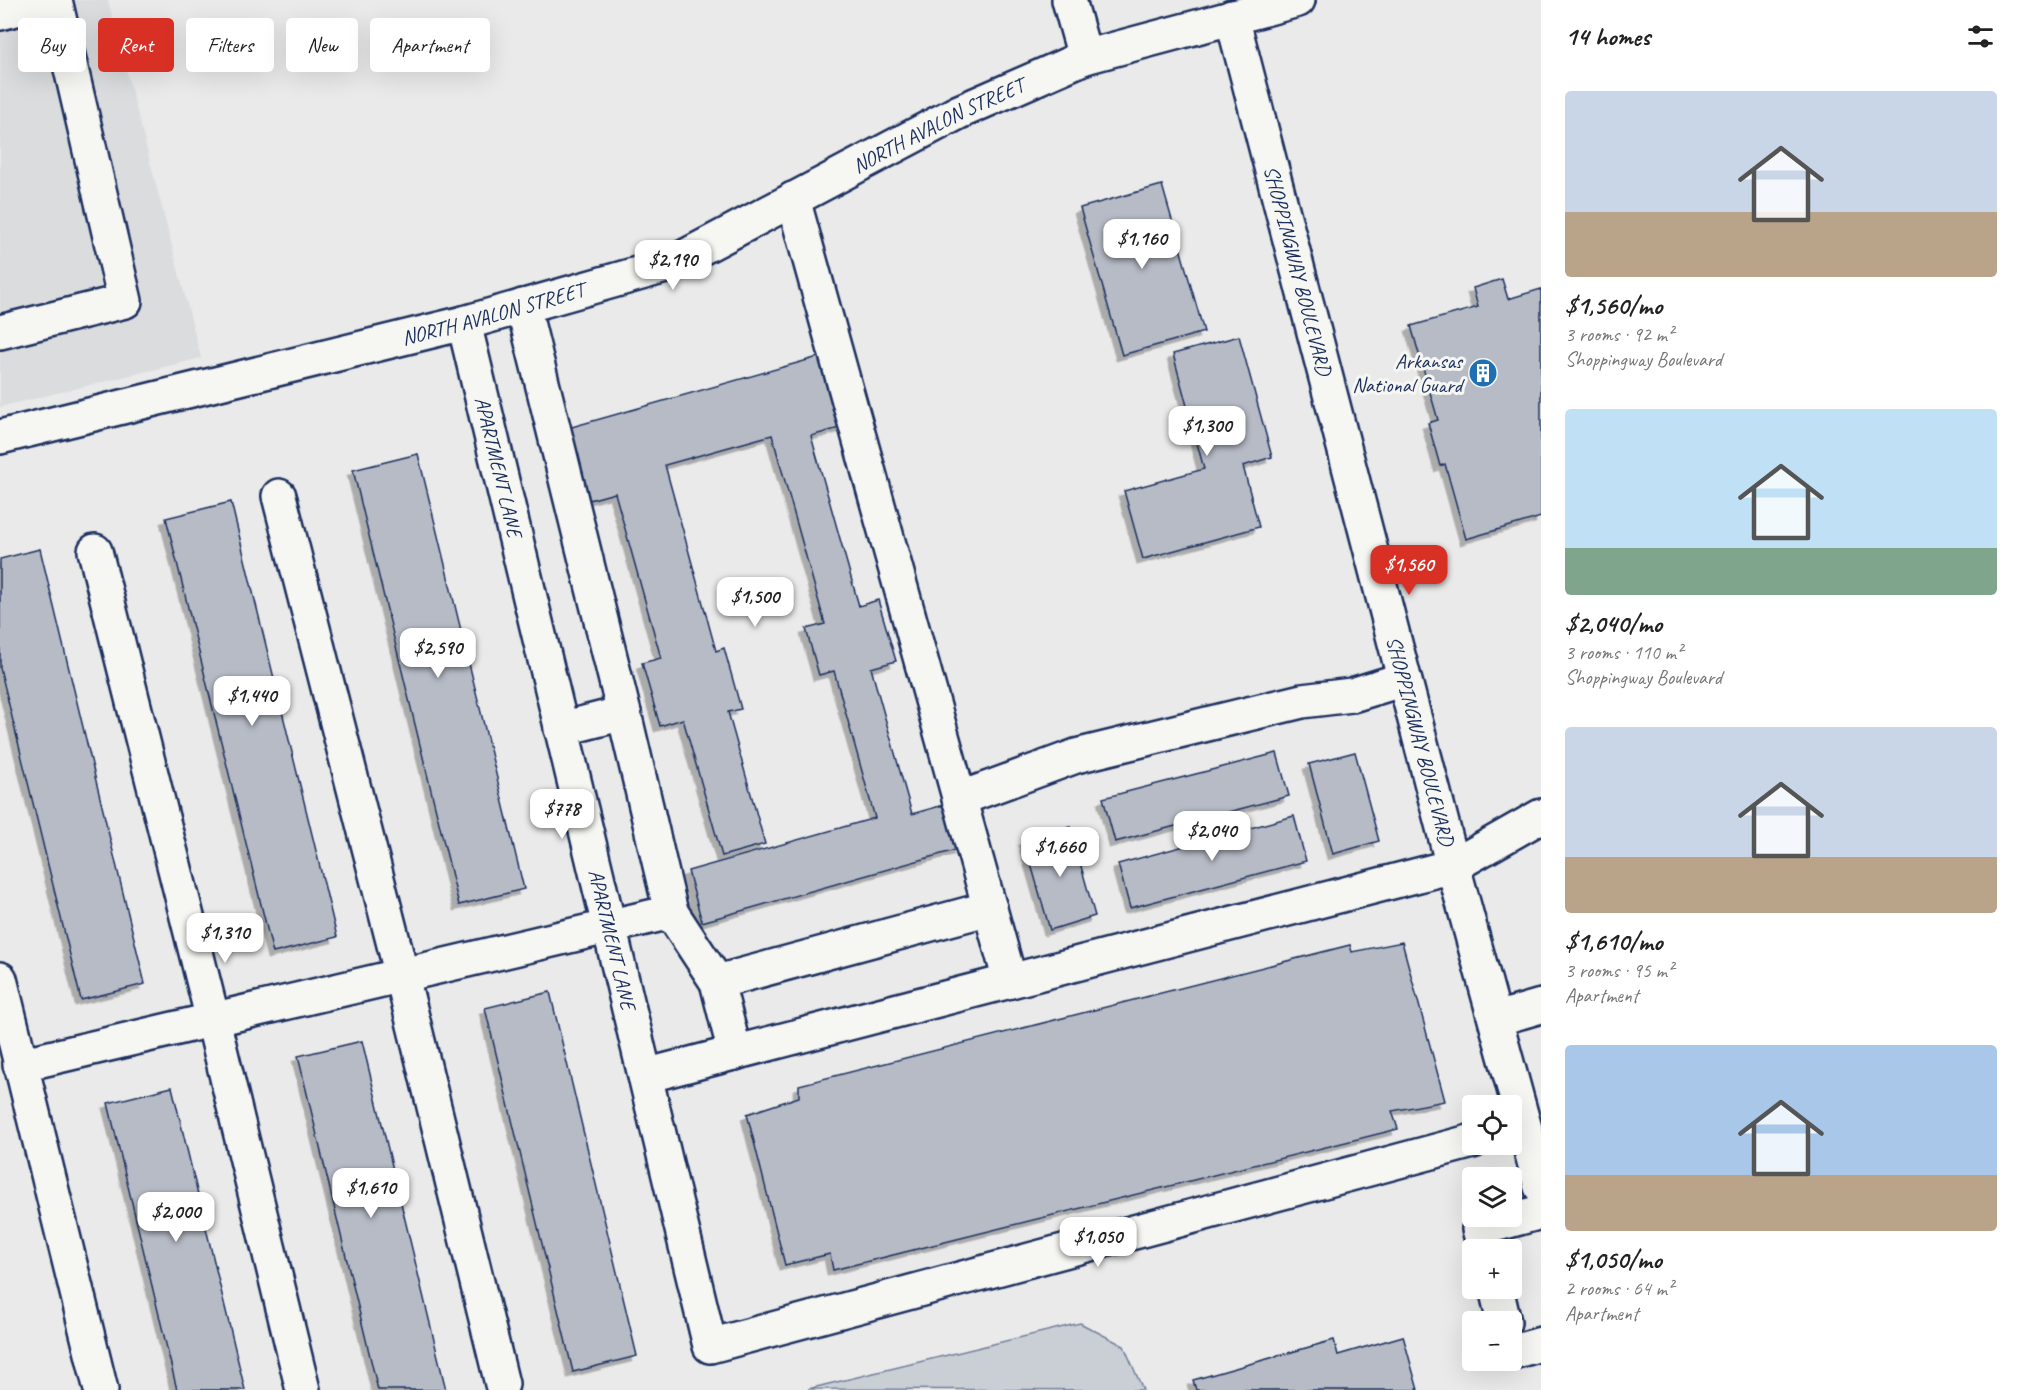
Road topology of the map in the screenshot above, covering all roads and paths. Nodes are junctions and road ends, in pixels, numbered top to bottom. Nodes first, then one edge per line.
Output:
1 (53, 0) edge
2 (1069, 0) edge
3 (1298, 0) edge
4 (0, 13) edge
5 (1232, 17) junction
6 (1085, 57) junction
7 (793, 200) junction
8 (523, 306) junction
9 (464, 323) junction
10 (0, 332) edge
11 (0, 437) edge
12 (279, 496) dead end
13 (95, 551) dead end
14 (1404, 679) junction
15 (624, 713) junction
16 (561, 729) junction
17 (959, 800) junction
18 (1541, 816) edge
19 (1453, 866) junction
20 (990, 908) junction
21 (671, 912) junction
22 (609, 927) junction
23 (402, 976) junction
24 (0, 979) edge
25 (1010, 981) junction
26 (717, 982) junction
27 (1541, 1006) edge
28 (1496, 1019) junction
29 (213, 1020) junction
30 (735, 1053) junction
31 (20, 1065) junction
32 (645, 1076) junction
33 (1511, 1095) edge
34 (1522, 1139) edge
35 (1462, 1144) edge
36 (1541, 1187) edge
37 (1541, 1212) edge
38 (1482, 1239) edge
39 (1541, 1344) edge
40 (1522, 1349) edge
41 (502, 1384) dead end
42 (101, 1390) edge
43 (303, 1390) edge

1 - 4 street
1 - 10 street
2 - 6 street
3 - 5 street, NORTH AVALON STREET
5 - 6 street, NORTH AVALON STREET
5 - 14 street, SHOPPINGWAY BOULEVARD
6 - 7 street, NORTH AVALON STREET
7 - 8 street, NORTH AVALON STREET
7 - 17 street
8 - 9 street, NORTH AVALON STREET
8 - 15 street
9 - 11 street, NORTH AVALON STREET
9 - 16 street, APARTMENT LANE
12 - 23 street
13 - 29 street
14 - 17 street
14 - 19 street, SHOPPINGWAY BOULEVARD
15 - 16 street
15 - 21 street
16 - 22 street, APARTMENT LANE
17 - 20 street
18 - 19 street
19 - 25 street
19 - 28 street, SHOPPINGWAY BOULEVARD
20 - 25 street
20 - 26 street
21 - 22 street
21 - 26 street
22 - 23 street
22 - 32 street, APARTMENT LANE
23 - 29 street
23 - 41 street
24 - 31 street
25 - 30 street
26 - 30 street
27 - 28 street
28 - 33 street, SHOPPINGWAY BOULEVARD
29 - 31 street
29 - 43 street
30 - 32 street
31 - 42 street
32 - 35 street, APARTMENT LANE
34 - 36 street, SHOPPINGWAY BOULEVARD
37 - 38 street
39 - 40 street

